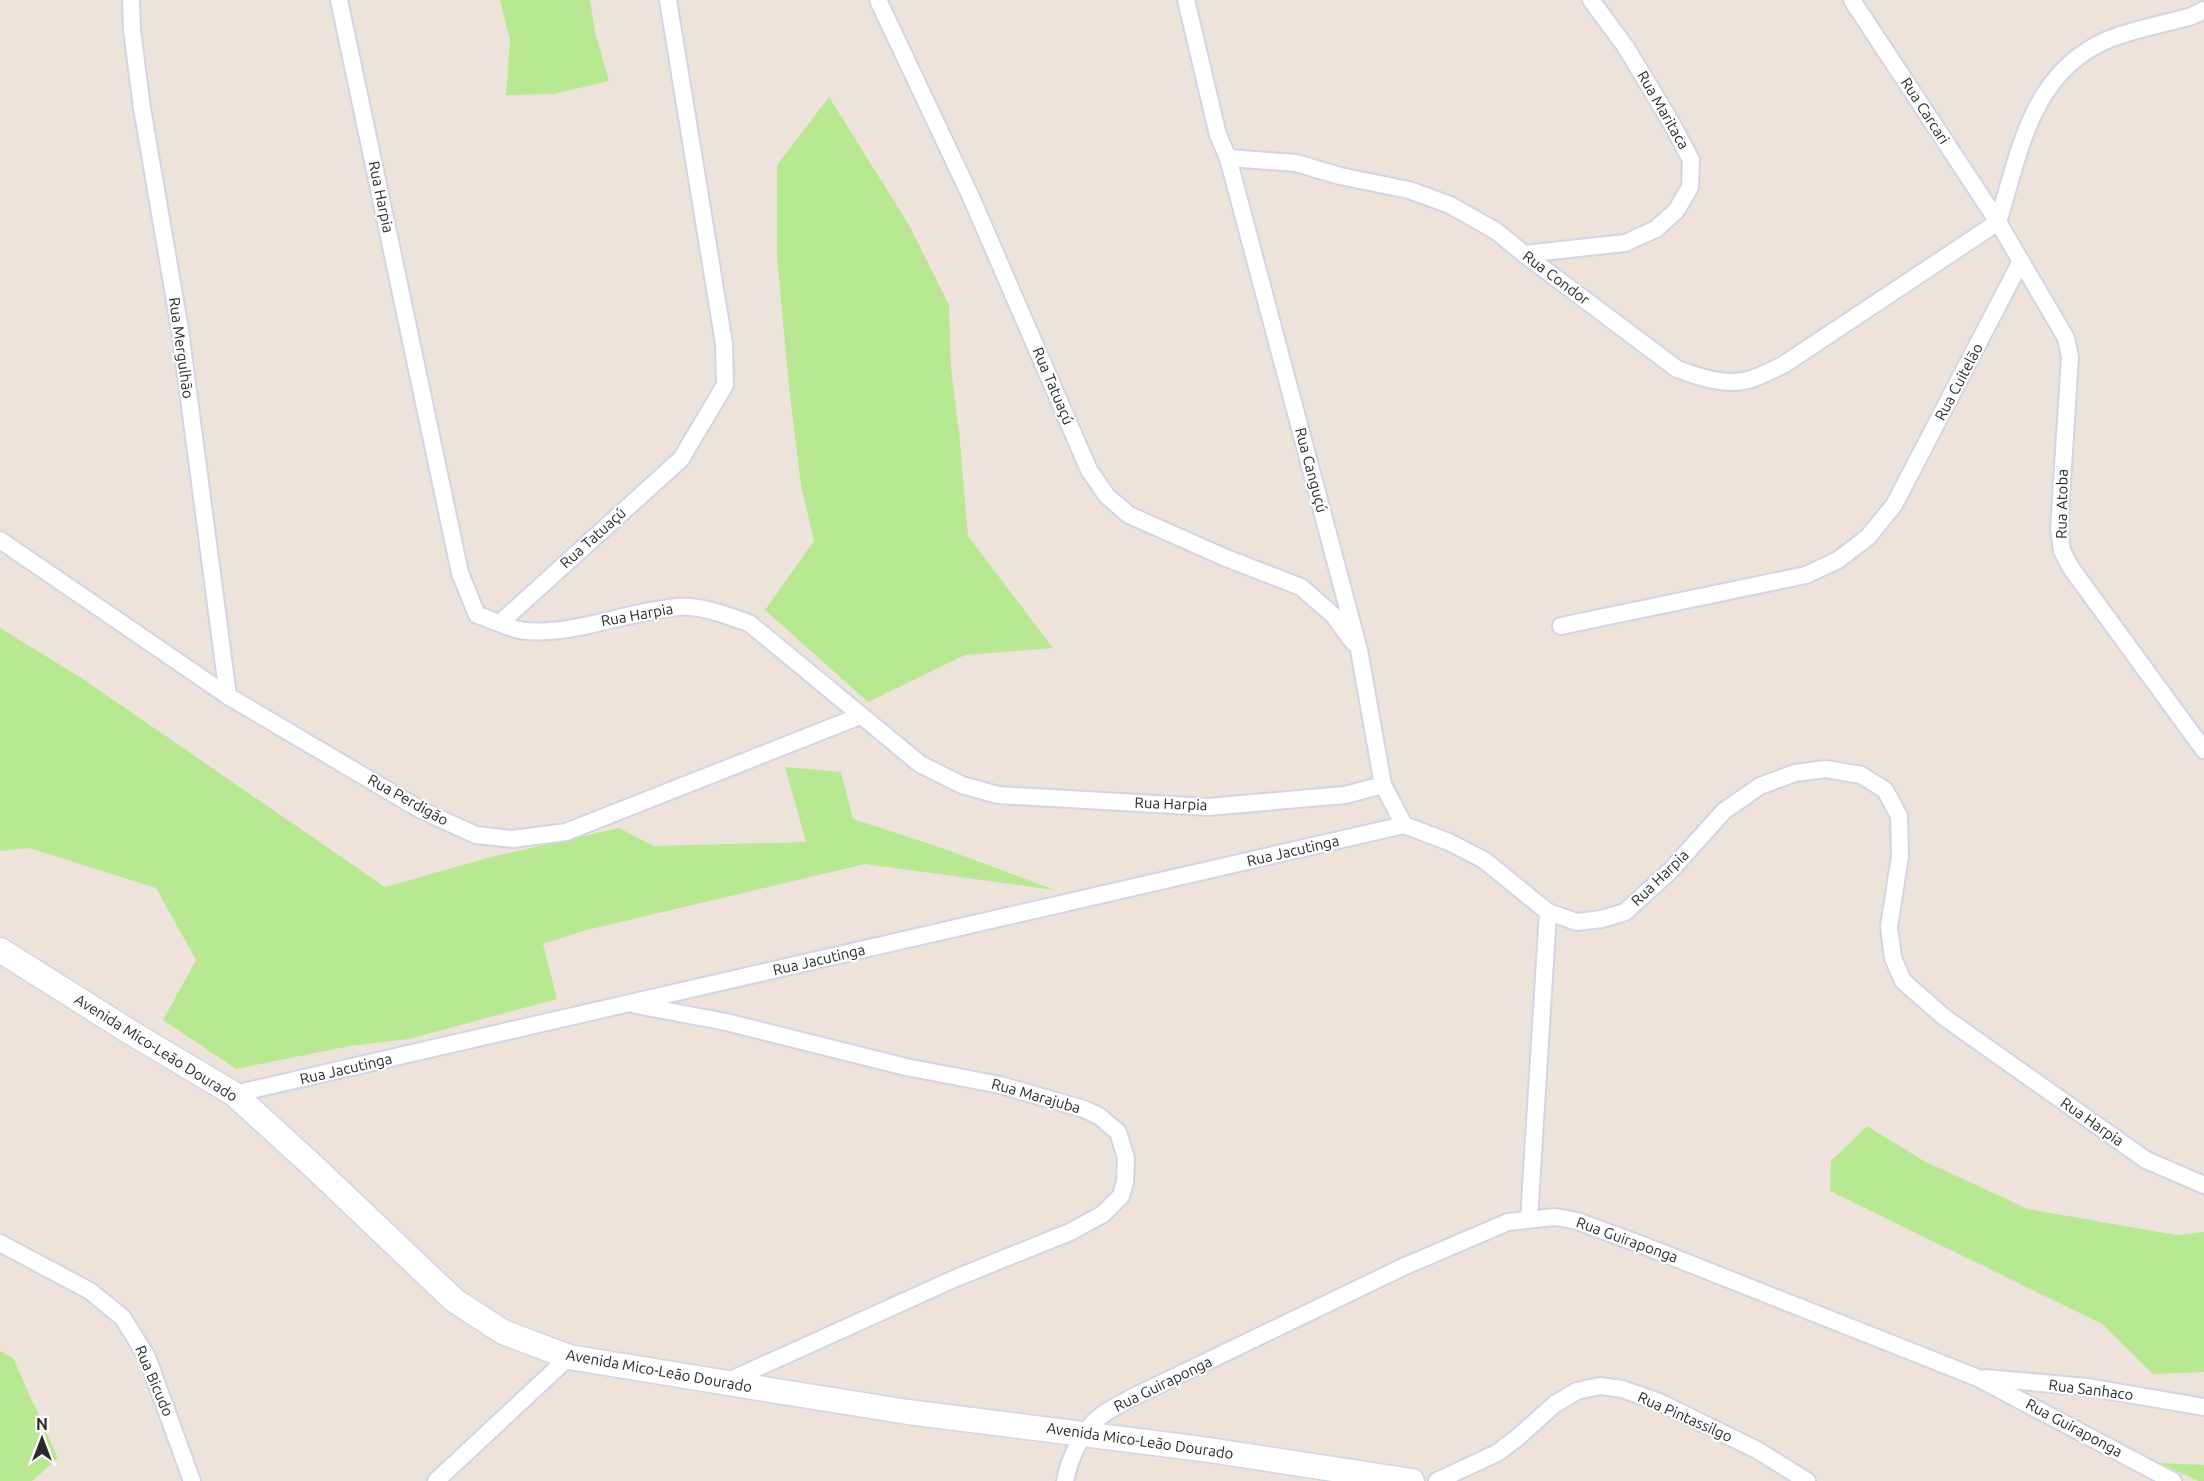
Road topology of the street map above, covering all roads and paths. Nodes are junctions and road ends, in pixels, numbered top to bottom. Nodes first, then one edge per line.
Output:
1 (132, 0) edge
2 (339, 0) edge
3 (668, 0) edge
4 (878, 0) edge
5 (1186, 0) edge
6 (1592, 0) edge
7 (1852, 0) edge
8 (2204, 10) edge
9 (1228, 158) junction
10 (1998, 222) junction
11 (1524, 254) junction
12 (2021, 261) junction
13 (0, 540) edge
14 (500, 623) junction
15 (1561, 626) dead end
16 (1359, 650) junction
17 (228, 696) junction
18 (860, 716) junction
19 (2204, 750) edge
20 (1383, 785) junction
21 (1404, 825) junction
22 (1548, 912) junction
23 (0, 950) edge
24 (629, 1004) junction
25 (234, 1094) junction
26 (2204, 1185) edge
27 (1529, 1219) junction
28 (0, 1243) edge
29 (569, 1357) junction
30 (1978, 1378) junction
31 (725, 1383) junction
32 (2204, 1407) edge
33 (1084, 1433) junction
34 (192, 1481) edge
35 (436, 1481) edge
36 (1065, 1481) edge
37 (1412, 1481) edge
38 (1437, 1481) edge
39 (1807, 1481) edge
40 (2173, 1481) edge

1 - 17 street, Rua Mergulhão
2 - 14 street, Rua Harpia
3 - 14 street, Rua Tatuaçú
4 - 16 street, Rua Tatuaçú
5 - 9 street
6 - 11 street, Rua Maritaca
7 - 10 street, Rua Carcari
8 - 10 street
9 - 11 street, Rua Condor
9 - 16 street, Rua Canguçú
10 - 11 street, Rua Condor
10 - 12 street
12 - 15 street, Rua Cuitelão
12 - 19 street, Rua Atoba
13 - 17 street, Rua Perdigão
14 - 18 street, Rua Harpia
16 - 20 street, Rua Canguçú
17 - 18 street, Rua Perdigão
18 - 20 street, Rua Harpia
20 - 21 street
21 - 22 street, Rua Harpia
21 - 24 street, Rua Jacutinga
22 - 26 street, Rua Harpia
22 - 27 street
23 - 25 street, Avenida Mico-Leão Dourado
24 - 25 street, Rua Jacutinga
24 - 31 street, Rua Marajuba
25 - 29 street, Avenida Mico-Leão Dourado
27 - 30 street, Rua Guiraponga
27 - 33 street, Rua Guiraponga
28 - 34 street, Rua Bicudo
29 - 31 street, Avenida Mico-Leão Dourado
29 - 35 street
30 - 32 street, Rua Sanhaco
30 - 40 street, Rua Guiraponga
31 - 33 street, Avenida Mico-Leão Dourado
33 - 36 street
33 - 37 street, Avenida Mico-Leão Dourado
38 - 39 street, Rua Pintassilgo

